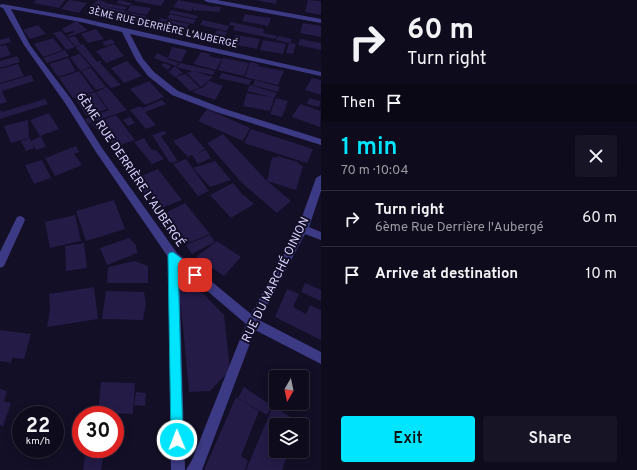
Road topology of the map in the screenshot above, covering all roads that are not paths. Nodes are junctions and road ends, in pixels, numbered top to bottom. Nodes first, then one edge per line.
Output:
1 (207, 0) edge
2 (3, 6) edge
3 (321, 22) edge
4 (125, 31) junction
5 (321, 74) edge
6 (321, 142) edge
7 (321, 178) edge
8 (20, 220) dead end
9 (303, 229) junction
10 (321, 236) edge
11 (173, 256) junction
12 (0, 263) edge
13 (252, 322) junction
14 (321, 358) edge
15 (178, 470) edge
16 (193, 470) edge

1 - 3 street
2 - 4 street, 3ÈME RUE DERRIÈRE L'AUBERGÉ
2 - 11 street, 6ÈME RUE DERRIÈRE L'AUBERGÉ
4 - 5 street, 3ÈME RUE DERRIÈRE L'AUBERGÉ
4 - 6 street
7 - 9 street, RUE DU MARCHÉ OINION
8 - 12 street
9 - 10 street
9 - 13 street, RUE DU MARCHÉ OINION
11 - 13 street, 6ÈME RUE DERRIÈRE L'AUBERGÉ
11 - 15 street
13 - 14 street, 6ÈME RUE DERRIÈRE L'AUBERGÉ
13 - 16 street, RUE DU MARCHÉ OINION

